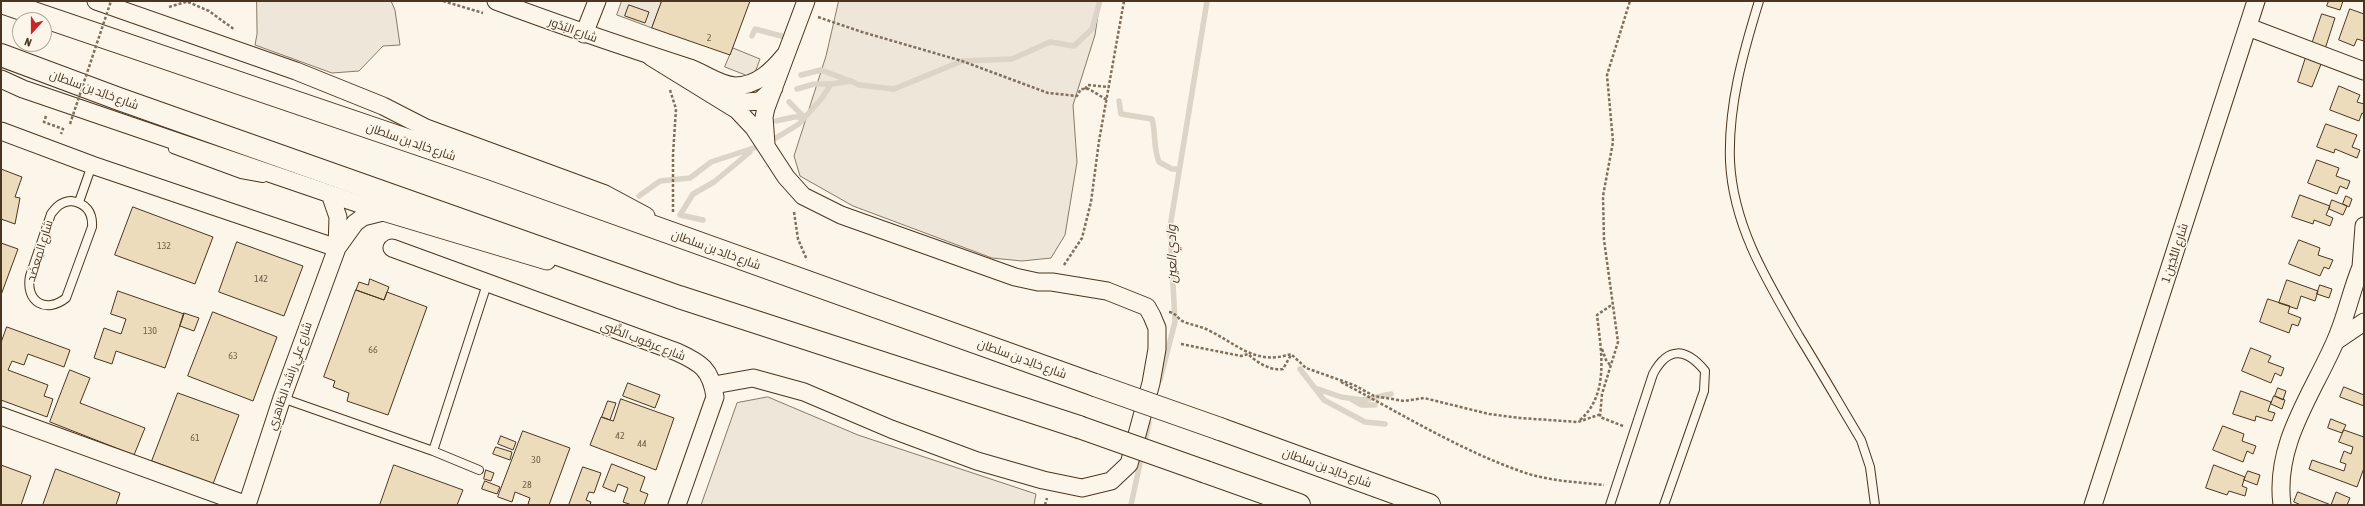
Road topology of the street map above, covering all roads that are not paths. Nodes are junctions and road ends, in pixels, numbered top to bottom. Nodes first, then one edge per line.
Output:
1 (96, 1) edge
2 (496, 1) edge
3 (597, 1) edge
4 (1759, 1) edge
5 (2256, 1) edge
6 (1, 2) edge
7 (804, 6) edge
8 (2248, 27) junction
9 (584, 34) junction
10 (1, 55) edge
11 (785, 55) junction
12 (651, 57) junction
13 (2364, 71) edge
14 (1, 79) edge
15 (774, 88) junction
16 (718, 98) junction
17 (1, 131) edge
18 (766, 144) junction
19 (92, 165) junction
20 (330, 194) junction
21 (79, 202) junction
22 (383, 212) junction
23 (2364, 226) edge
24 (701, 245) junction
25 (337, 248) junction
26 (392, 248) dead end
27 (2362, 273) edge
28 (487, 284) junction
29 (679, 297) junction
30 (2364, 322) edge
31 (2336, 341) junction
32 (714, 385) junction
33 (282, 398) junction
34 (1, 416) edge
35 (433, 451) junction
36 (479, 470) dead end
37 (251, 504) edge
38 (677, 505) edge
39 (1299, 505) edge
40 (1429, 505) edge
41 (1610, 505) edge
42 (1664, 505) edge
43 (1875, 505) edge
44 (2093, 505) edge
45 (2282, 505) edge

1 - 24 street
2 - 9 street, شارع البُدُور
3 - 9 street
4 - 43 lane
5 - 8 street, شارع اللُّجَين 1
6 - 24 main road, شارع خالِد بن سلطان
7 - 11 street
8 - 13 street
8 - 44 street, شارع اللُّجَين 1
9 - 12 street, شارع البُدُور
10 - 29 main road, شارع خالِد بن سلطان
11 - 12 street
11 - 15 street
12 - 16 street
14 - 20 street
15 - 16 street
15 - 18 street
16 - 18 street
17 - 19 street
18 - 32 street
19 - 21 lane
19 - 25 street
20 - 22 street
20 - 25 street
21 - 21 lane, شارع المِعضَد
22 - 25 street
22 - 29 street
23 - 27 street
24 - 40 main road, شارع خالِد بن سلطان, bridge
25 - 33 street, شارع علي راشد الظاهري
26 - 28 street, شارع عرقوب الظَّبِي
27 - 31 street
28 - 32 street, شارع عرقوب الظَّبِي
28 - 35 lane
29 - 39 main road, شارع خالِد بن سلطان, bridge
30 - 31 street
31 - 45 street
32 - 38 street
33 - 35 lane
33 - 37 street, شارع علي راشد الظاهري
34 - 37 street
35 - 36 lane
41 - 42 lane

